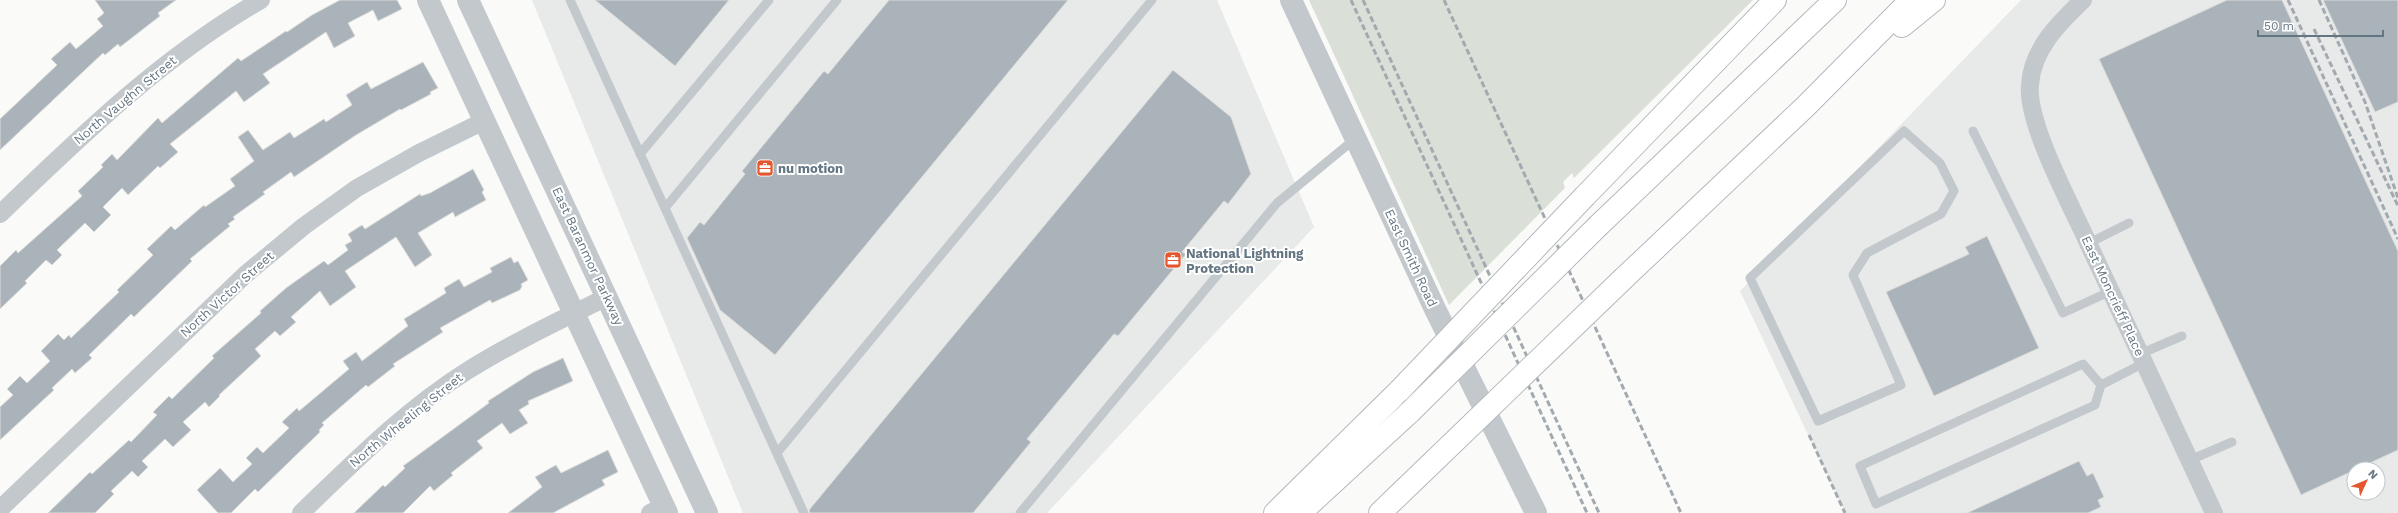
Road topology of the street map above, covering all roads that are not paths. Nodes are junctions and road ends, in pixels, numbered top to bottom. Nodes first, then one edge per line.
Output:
1 (261, 0) edge
2 (428, 0) edge
3 (468, 0) edge
4 (570, 0) edge
5 (769, 0) edge
6 (837, 0) edge
7 (1152, 0) edge
8 (1291, 0) edge
9 (1775, 0) edge
10 (1835, 0) edge
11 (1911, 0) edge
12 (1934, 0) edge
13 (2083, 0) edge
14 (1806, 106) junction
15 (484, 121) junction
16 (1904, 131) joint
17 (1973, 131) dead end
18 (1356, 138) junction
19 (640, 154) junction
20 (665, 208) junction
21 (0, 214) edge
22 (2129, 224) dead end
23 (2089, 243) junction
24 (2111, 291) junction
25 (607, 297) junction
26 (575, 313) junction
27 (2182, 336) dead end
28 (2142, 358) junction
29 (2101, 385) junction
30 (2232, 442) dead end
31 (777, 453) junction
32 (2190, 460) junction
33 (0, 509) edge
34 (660, 511) edge
35 (301, 513) edge
36 (707, 513) edge
37 (804, 513) edge
38 (1020, 513) edge
39 (1275, 513) edge
40 (1300, 513) edge
41 (1380, 513) edge
42 (1536, 513) edge
43 (2214, 513) edge

1 - 21 street, North Vaughn Street
2 - 15 street
3 - 25 street, East Baranmor Parkway
4 - 19 lane
5 - 19 lane
6 - 20 lane
7 - 31 lane
8 - 18 street, East Smith Road
9 - 39 highway, bridge
10 - 40 highway, bridge
11 - 14 highway
12 - 14 highway
13 - 23 street, East Moncrieff Place
14 - 41 highway, bridge
15 - 26 street
15 - 33 street, North Victor Street
16 - 16 lane
17 - 24 lane
18 - 38 lane
18 - 42 street, East Smith Road
19 - 20 lane
20 - 31 lane
22 - 23 lane
23 - 24 street, East Moncrieff Place
24 - 28 street, East Moncrieff Place
25 - 26 street, North Wheeling Street
25 - 36 street, East Baranmor Parkway
26 - 34 street
26 - 35 street, North Wheeling Street
27 - 28 lane
28 - 29 lane
28 - 32 street, East Moncrieff Place
29 - 29 lane
30 - 32 lane
31 - 37 lane
32 - 43 street, East Moncrieff Place

